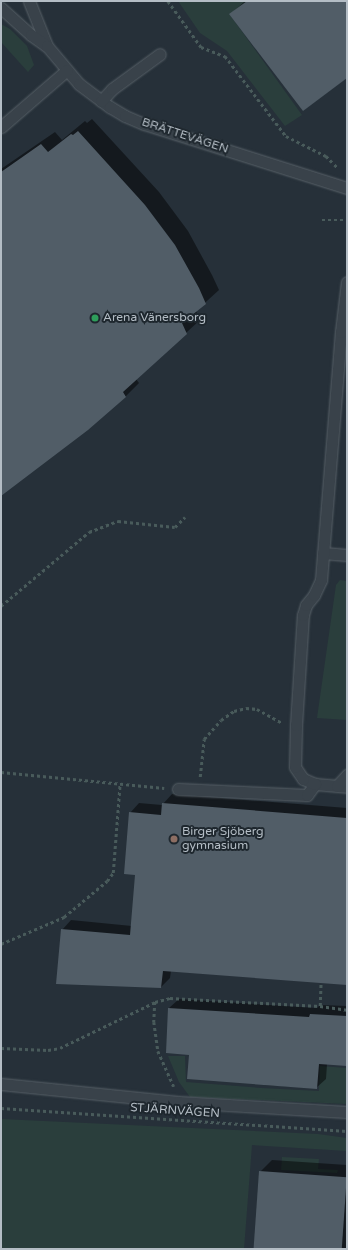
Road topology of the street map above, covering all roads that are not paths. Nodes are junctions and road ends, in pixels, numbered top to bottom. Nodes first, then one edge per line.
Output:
1 (30, 1) edge
2 (1, 8) edge
3 (47, 46) junction
4 (160, 54) dead end
5 (67, 70) junction
6 (101, 101) junction
7 (1, 127) edge
8 (347, 188) edge
9 (347, 282) edge
10 (323, 553) junction
11 (347, 555) edge
12 (347, 775) edge
13 (315, 784) junction
14 (342, 786) edge
15 (178, 790) road end
16 (1, 1084) edge
17 (347, 1112) edge

1 - 3 lane, BRÄTTEVÄGEN
2 - 3 lane, BRÄTTEVÄGEN
3 - 5 lane, BRÄTTEVÄGEN
4 - 6 lane
5 - 6 lane, BRÄTTEVÄGEN
5 - 7 lane
6 - 8 lane, BRÄTTEVÄGEN
9 - 10 lane
10 - 11 lane
10 - 13 lane
12 - 14 lane
13 - 14 lane
13 - 15 lane
16 - 17 lane

